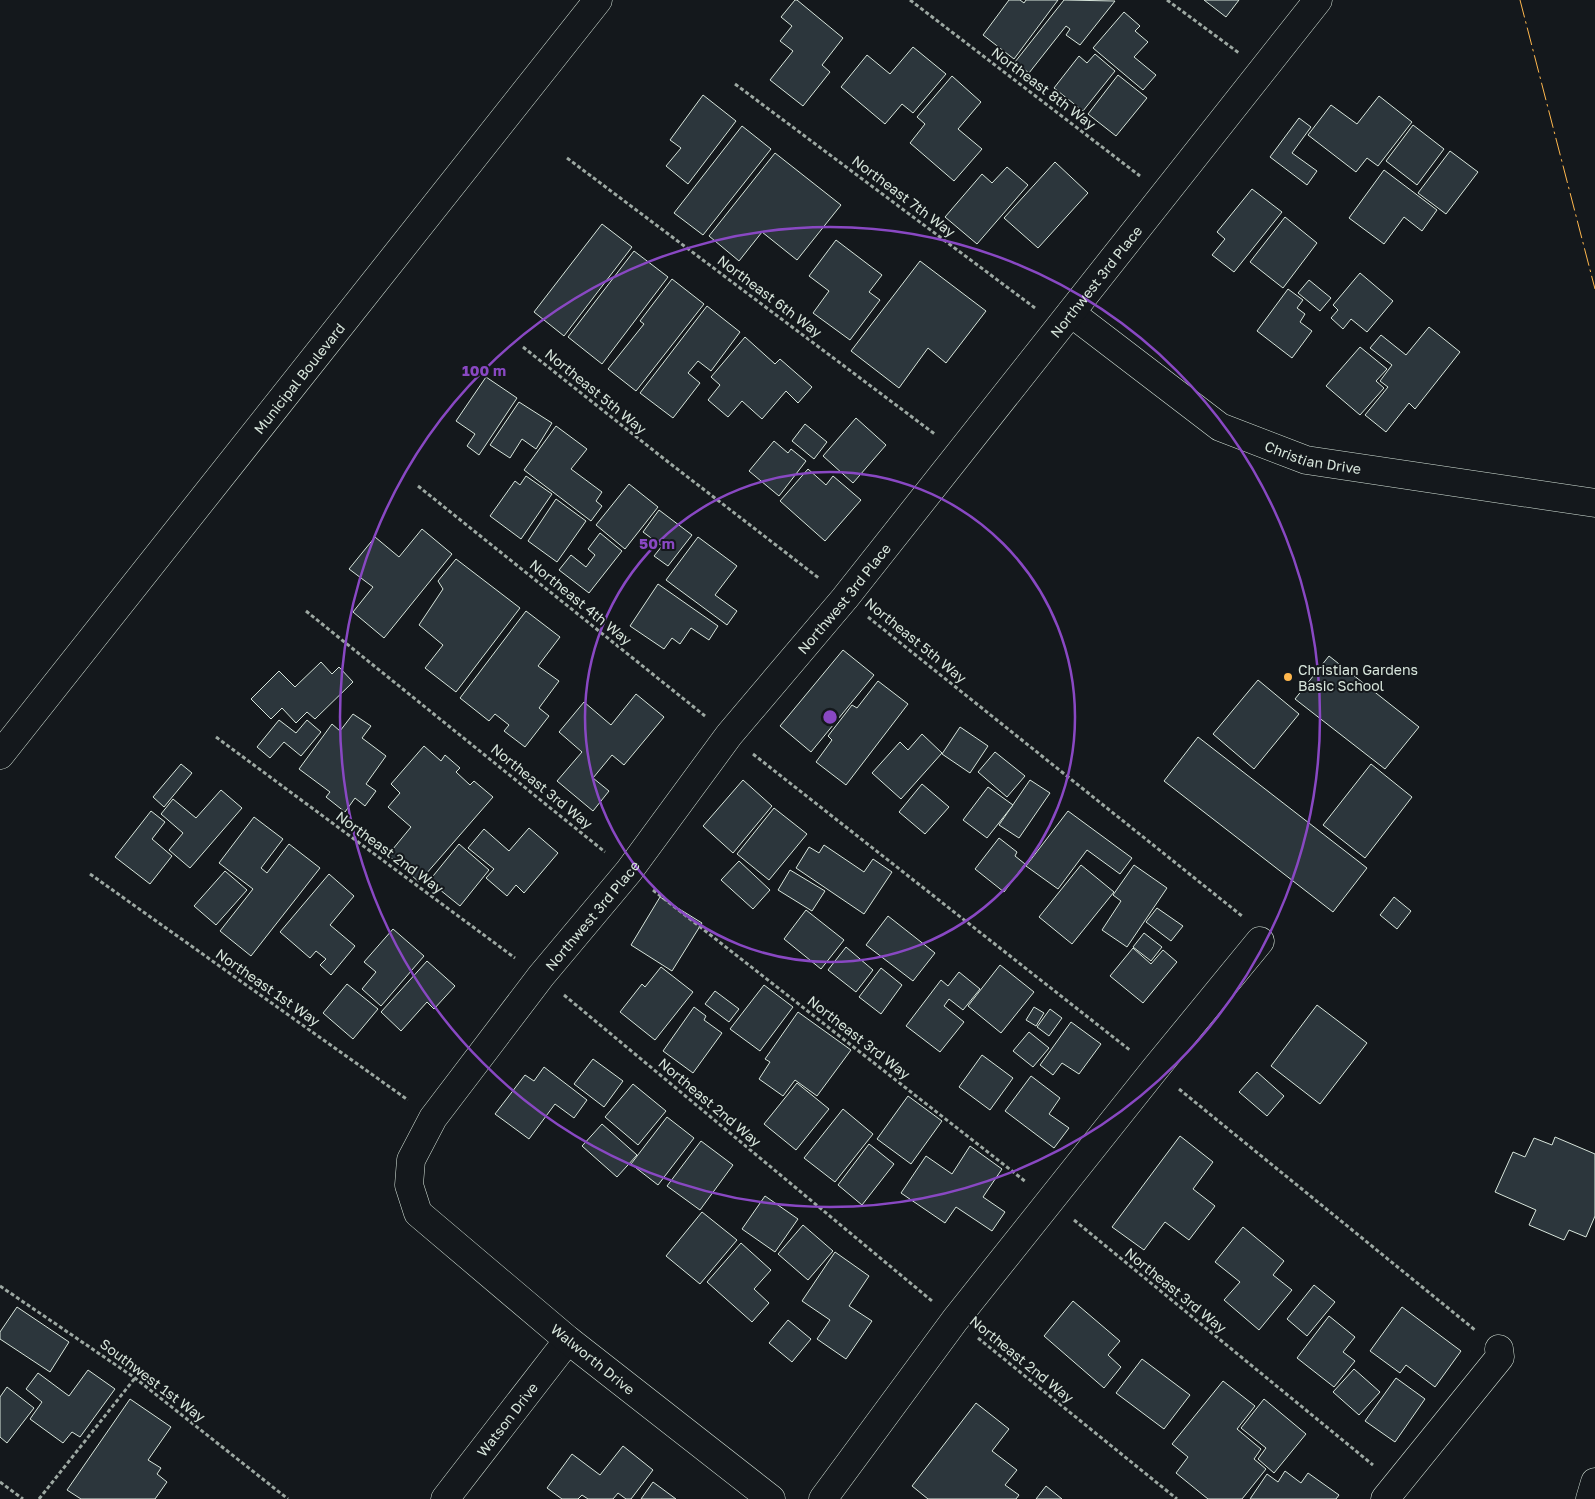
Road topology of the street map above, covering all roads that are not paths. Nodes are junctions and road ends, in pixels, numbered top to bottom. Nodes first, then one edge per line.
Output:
1 (598, 0) edge
2 (1318, 0) edge
3 (1065, 320) junction
4 (1595, 503) edge
5 (0, 755) edge
6 (1260, 941) road end
7 (418, 1213) joint
8 (568, 1340) junction
9 (1498, 1349) road end
10 (1595, 1482) edge
11 (1391, 1492) edge
12 (445, 1499) edge
13 (771, 1499) edge
14 (823, 1499) edge
15 (1590, 1499) edge

1 - 5 street, Municipal Boulevard
2 - 3 street, Northwest 3rd Place
3 - 4 street, Christian Drive
3 - 7 street, Northwest 3rd Place
6 - 14 street
7 - 8 street, Walworth Drive
8 - 12 street, Watson Drive
8 - 13 street, Walworth Drive
9 - 11 street
10 - 15 street

